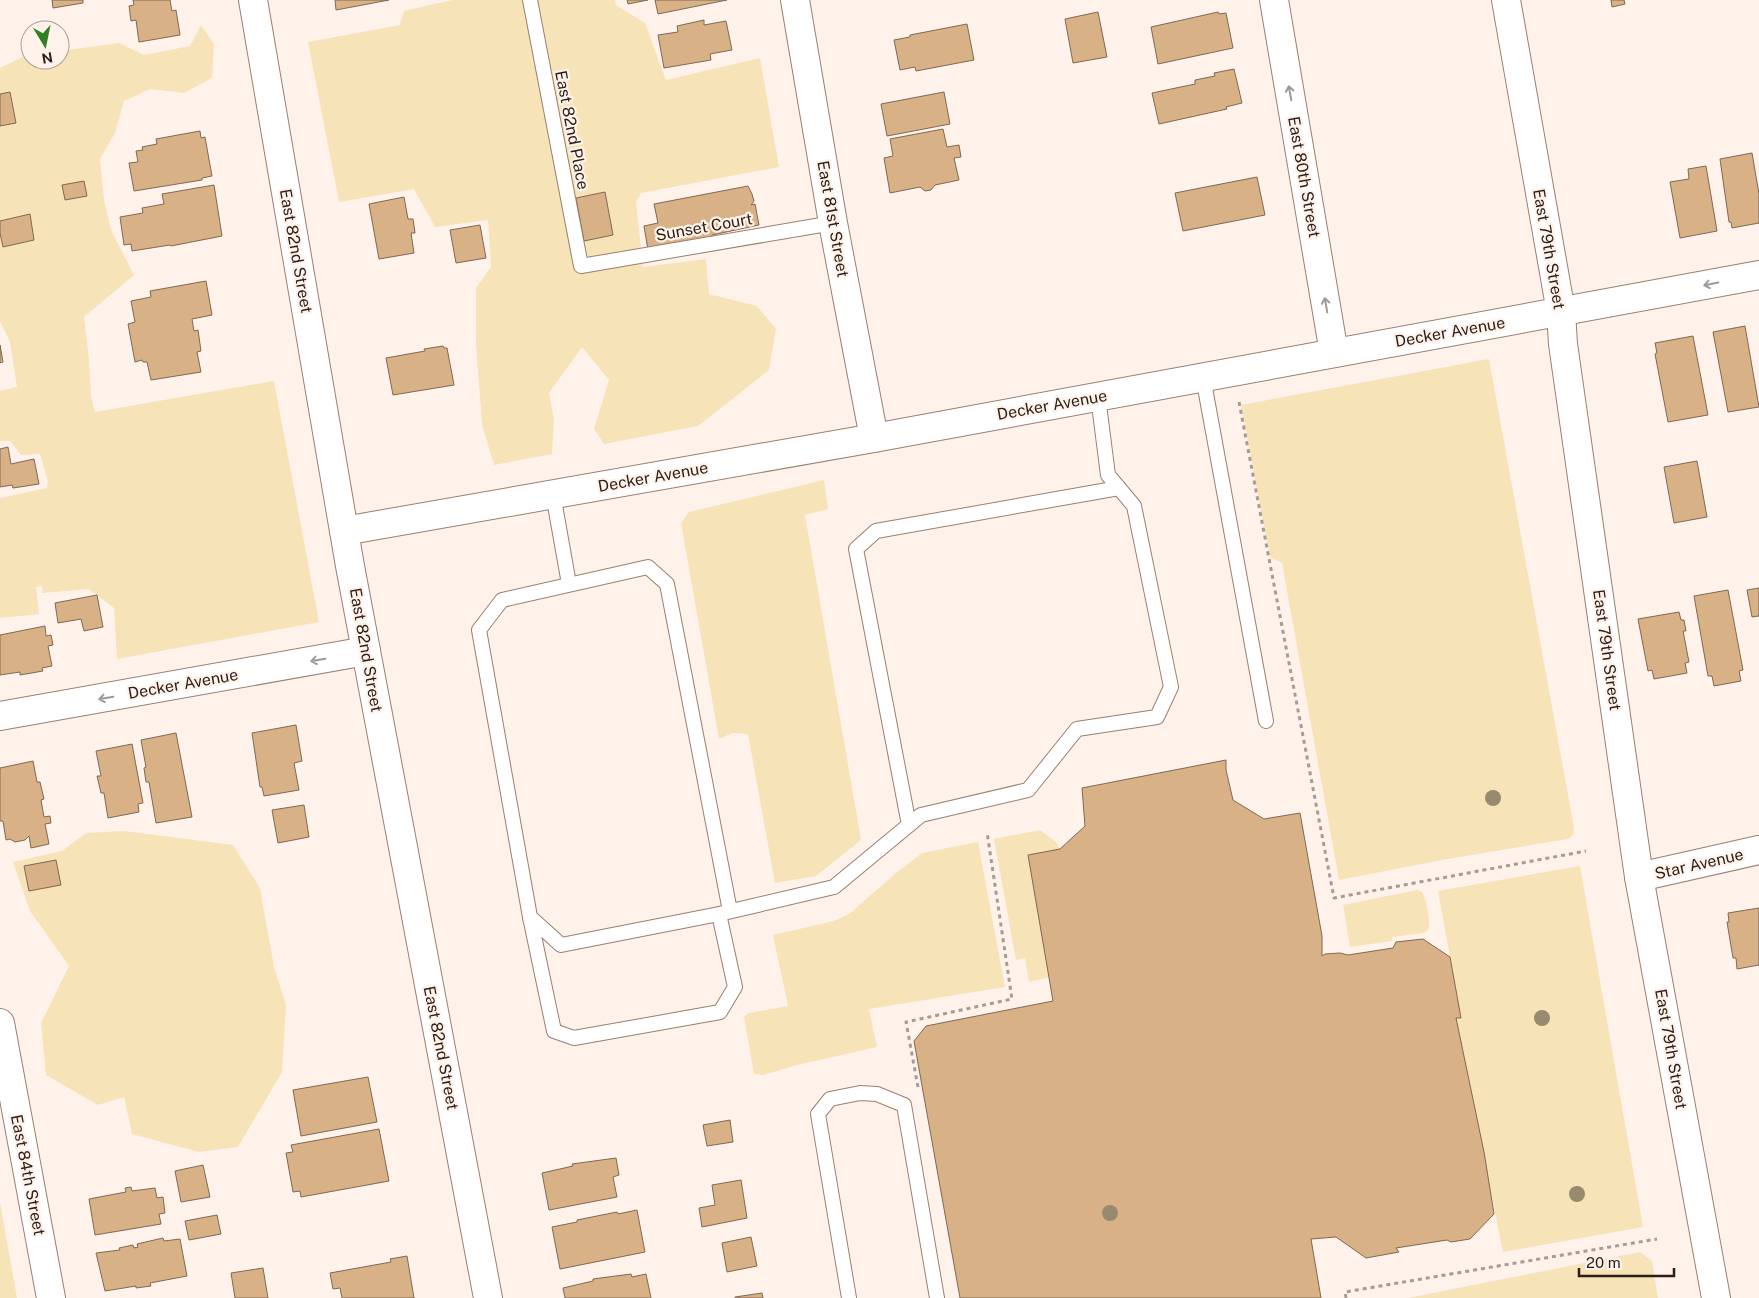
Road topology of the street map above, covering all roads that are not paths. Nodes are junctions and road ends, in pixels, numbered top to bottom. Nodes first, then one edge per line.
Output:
1 (253, 0) edge
2 (530, 0) edge
3 (795, 0) edge
4 (1274, 0) edge
5 (1506, 0) edge
6 (833, 224) junction
7 (581, 266) joint
8 (1759, 275) edge
9 (1560, 312) junction
10 (1334, 353) junction
11 (1203, 377) junction
12 (1098, 397) junction
13 (874, 438) junction
14 (1119, 488) junction
15 (553, 494) junction
16 (344, 531) junction
17 (568, 584) junction
18 (366, 651) junction
19 (0, 716) edge
20 (1266, 721) dead end
21 (909, 825) junction
22 (1759, 850) edge
23 (1639, 877) junction
24 (724, 912) junction
25 (530, 917) junction
26 (0, 1024) edge
27 (51, 1298) edge
28 (488, 1298) edge
29 (849, 1298) edge
30 (937, 1298) edge
31 (1716, 1298) edge

1 - 16 street, East 82nd Street
2 - 7 lane, East 82nd Place
3 - 6 street, East 81st Street
10 -> 4 street, East 80th Street
5 - 9 street, East 79th Street
6 - 7 lane, Sunset Court
6 - 13 street, East 81st Street
8 -> 9 street, Decker Avenue
9 - 10 street, Decker Avenue
9 - 23 street, East 79th Street
10 - 11 street, Decker Avenue
11 - 12 street, Decker Avenue
11 - 20 lane
12 - 13 street, Decker Avenue
12 - 14 lane
13 - 15 street, Decker Avenue
14 - 21 lane
14 - 21 lane
15 - 16 street, Decker Avenue
15 - 17 lane
16 - 18 street, East 82nd Street
17 - 24 lane
17 - 25 lane
18 -> 19 street, Decker Avenue
18 - 28 street, East 82nd Street
21 - 24 lane
22 - 23 street, Star Avenue
23 - 31 street, East 79th Street
24 - 25 lane
24 - 25 lane
26 - 27 street, East 84th Street
29 - 30 lane

